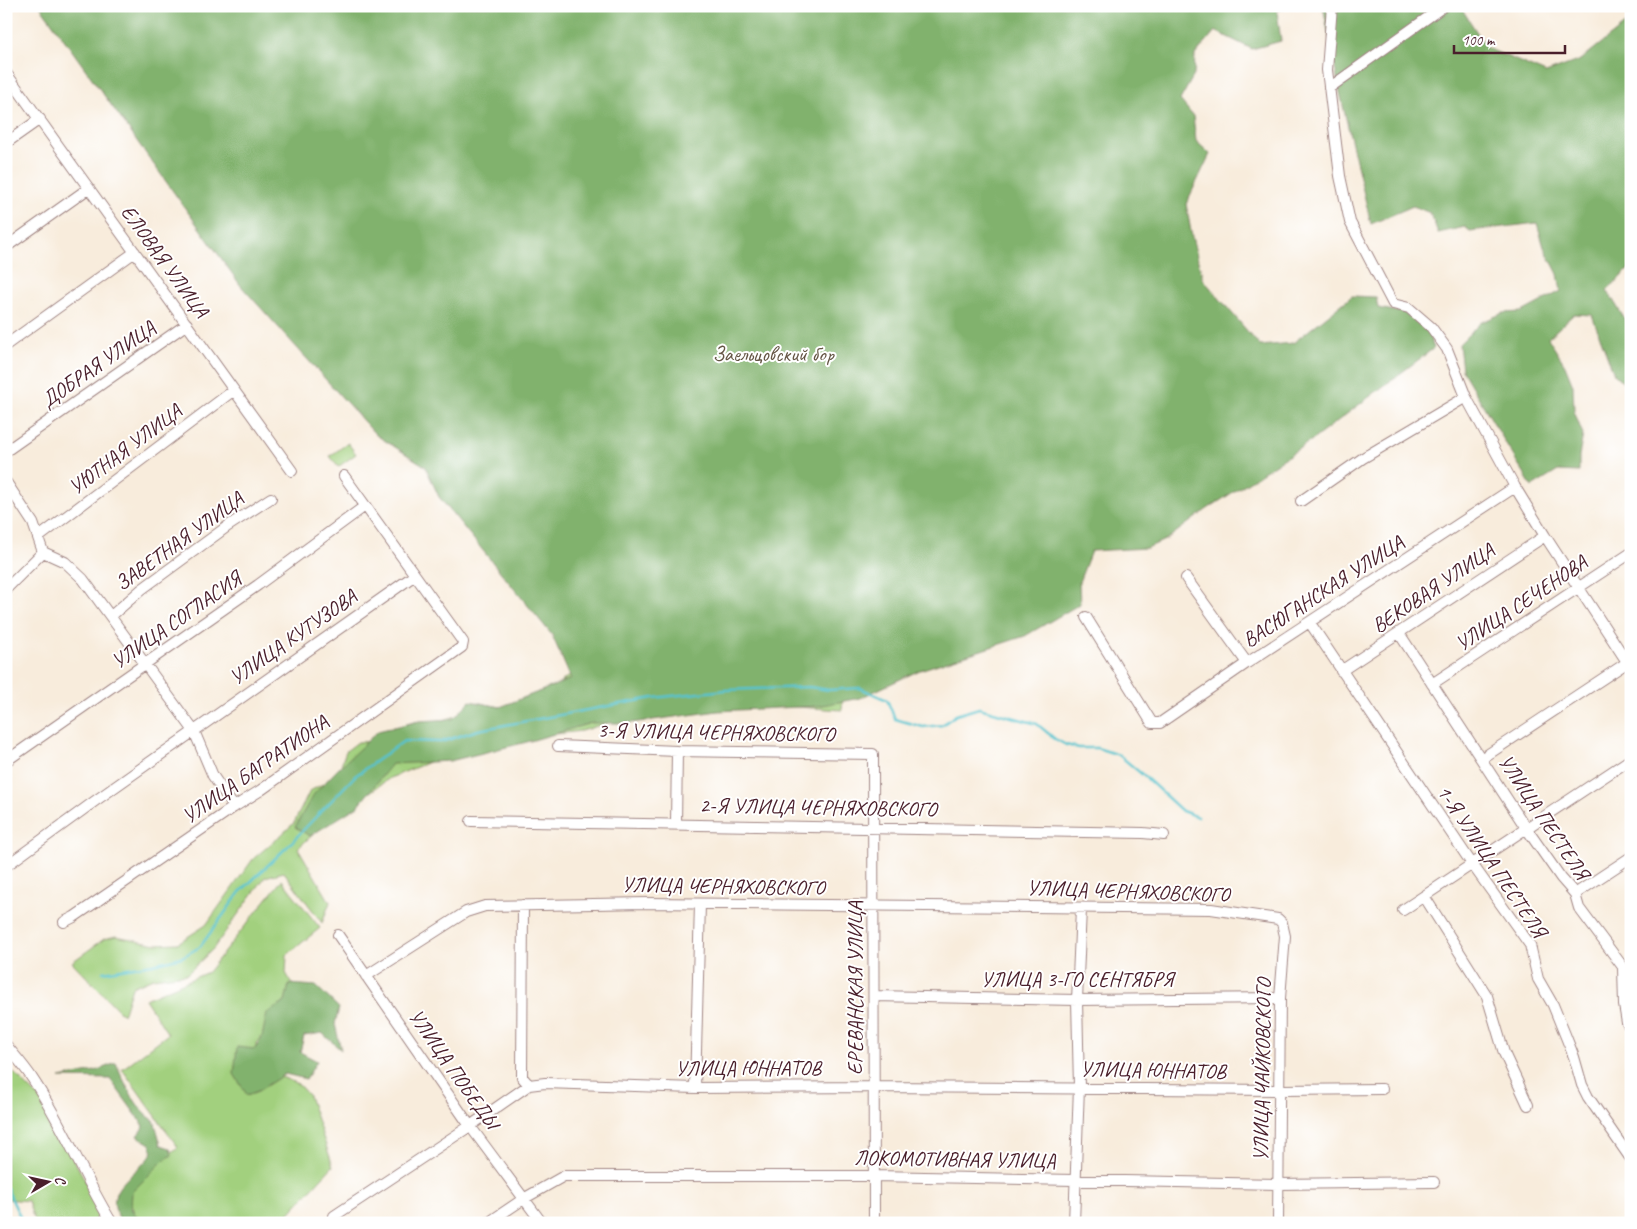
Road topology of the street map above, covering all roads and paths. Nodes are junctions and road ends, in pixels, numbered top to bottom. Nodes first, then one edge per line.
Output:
1 (1332, 6) edge
2 (1444, 6) edge
3 (6, 73) edge
4 (1329, 88) junction
5 (40, 119) junction
6 (6, 143) edge
7 (89, 188) junction
8 (6, 247) edge
9 (135, 252) junction
10 (187, 324) junction
11 (6, 345) edge
12 (234, 390) junction
13 (1466, 397) junction
14 (6, 452) edge
15 (292, 471) dead end
16 (344, 476) dead end
17 (6, 482) edge
18 (1515, 487) junction
19 (271, 498) dead end
20 (1301, 501) dead end
21 (365, 506) junction
22 (1545, 536) junction
23 (39, 537) junction
24 (43, 552) junction
25 (1631, 553) edge
26 (415, 575) junction
27 (1186, 578) dead end
28 (1578, 587) junction
29 (6, 589) edge
30 (111, 616) junction
31 (1086, 617) dead end
32 (1310, 623) junction
33 (1399, 633) junction
34 (1247, 663) junction
35 (1629, 663) edge
36 (146, 664) junction
37 (1341, 671) junction
38 (1432, 684) junction
39 (194, 731) junction
40 (558, 746) dead end
41 (677, 751) junction
42 (873, 754) joint
43 (1481, 759) junction
44 (1631, 759) edge
45 (6, 761) edge
46 (234, 807) junction
47 (471, 820) dead end
48 (676, 824) junction
49 (874, 827) junction
50 (1526, 828) junction
51 (1164, 835) dead end
52 (1631, 857) edge
53 (1472, 864) junction
54 (6, 866) edge
55 (1575, 894) junction
56 (1424, 896) junction
57 (700, 904) junction
58 (523, 905) junction
59 (873, 907) junction
60 (1081, 909) junction
61 (1402, 910) dead end
62 (1278, 920) joint
63 (64, 922) dead end
64 (338, 934) dead end
65 (1627, 965) edge
66 (366, 976) junction
67 (874, 996) junction
68 (1280, 998) junction
69 (1077, 1000) junction
70 (1631, 1029) edge
71 (6, 1045) edge
72 (529, 1084) junction
73 (873, 1087) junction
74 (695, 1088) junction
75 (1079, 1088) junction
76 (1382, 1089) dead end
77 (1280, 1090) junction
78 (1528, 1105) dead end
79 (470, 1126) junction
80 (1631, 1159) edge
81 (875, 1176) junction
82 (1075, 1180) junction
83 (1434, 1182) dead end
84 (1278, 1184) junction
85 (525, 1198) junction
86 (335, 1219) edge
87 (112, 1223) edge
88 (488, 1223) edge
89 (542, 1223) edge
90 (874, 1223) edge
91 (1074, 1223) edge
92 (1278, 1223) edge

1 - 4 street
2 - 4 street
3 - 5 street, ЕЛОВАЯ УЛИЦА
4 - 13 street
5 - 6 street
5 - 7 street, ЕЛОВАЯ УЛИЦА
7 - 8 street
7 - 9 street, ЕЛОВАЯ УЛИЦА
9 - 10 street, ЕЛОВАЯ УЛИЦА
9 - 11 street
10 - 12 street, ЕЛОВАЯ УЛИЦА
10 - 14 street, ДОБРАЯ УЛИЦА
12 - 15 street, ЕЛОВАЯ УЛИЦА
12 - 23 street, УЮТНАЯ УЛИЦА
13 - 18 street
13 - 20 street
16 - 21 street
17 - 23 street
18 - 22 street
18 - 32 street, ВАСЮГАНСКАЯ УЛИЦА
19 - 30 street, ЗАВЕТНАЯ УЛИЦА
21 - 26 street
21 - 36 street, УЛИЦА СОГЛАСИЯ
22 - 28 street
22 - 33 street, ВЕКОВАЯ УЛИЦА
23 - 24 street
24 - 29 street
24 - 30 street
25 - 28 street, УЛИЦА СЕЧЕНОВА
26 - 39 street, УЛИЦА КУТУЗОВА
26 - 46 street, УЛИЦА БАГРАТИОНА
27 - 34 street
28 - 35 street
28 - 38 street, УЛИЦА СЕЧЕНОВА
30 - 36 street
31 - 34 street, ВАСЮГАНСКАЯ УЛИЦА
32 - 34 street, ВАСЮГАНСКАЯ УЛИЦА
32 - 37 street, 1-Я УЛИЦА ПЕСТЕЛЯ
33 - 37 street, ВЕКОВАЯ УЛИЦА
33 - 38 street, УЛИЦА ПЕСТЕЛЯ
35 - 43 street
36 - 39 street
36 - 45 street, УЛИЦА СОГЛАСИЯ
37 - 53 street, 1-Я УЛИЦА ПЕСТЕЛЯ
38 - 43 street, УЛИЦА ПЕСТЕЛЯ
39 - 46 street
39 - 54 street, УЛИЦА КУТУЗОВА
40 - 41 street, 3-Я УЛИЦА ЧЕРНЯХОВСКОГО
41 - 42 street, 3-Я УЛИЦА ЧЕРНЯХОВСКОГО
41 - 48 street
42 - 49 street, ЕРЕВАНСКАЯ УЛИЦА
43 - 50 street, УЛИЦА ПЕСТЕЛЯ
44 - 50 street
46 - 63 street, УЛИЦА БАГРАТИОНА
47 - 48 street, 2-Я УЛИЦА ЧЕРНЯХОВСКОГО
48 - 49 street, 2-Я УЛИЦА ЧЕРНЯХОВСКОГО
49 - 51 street, 2-Я УЛИЦА ЧЕРНЯХОВСКОГО
49 - 59 street, ЕРЕВАНСКАЯ УЛИЦА
50 - 53 street
50 - 55 street, УЛИЦА ПЕСТЕЛЯ
52 - 55 street
53 - 56 street
53 - 80 street, 1-Я УЛИЦА ПЕСТЕЛЯ
55 - 65 street, УЛИЦА ПЕСТЕЛЯ
56 - 61 street
56 - 78 street
57 - 58 street, УЛИЦА ЧЕРНЯХОВСКОГО
57 - 59 street, УЛИЦА ЧЕРНЯХОВСКОГО
57 - 74 street
58 - 66 street, УЛИЦА ЧЕРНЯХОВСКОГО
58 - 72 street
59 - 60 street, УЛИЦА ЧЕРНЯХОВСКОГО
59 - 67 street, ЕРЕВАНСКАЯ УЛИЦА
60 - 62 street, УЛИЦА ЧЕРНЯХОВСКОГО
60 - 69 street
62 - 68 street, УЛИЦА ЧАЙКОВСКОГО
64 - 66 street, УЛИЦА ПОБЕДЫ
65 - 70 street, УЛИЦА ПЕСТЕЛЯ
66 - 79 street, УЛИЦА ПОБЕДЫ
67 - 69 street, УЛИЦА 3-ГО СЕНТЯБРЯ
67 - 73 street, ЕРЕВАНСКАЯ УЛИЦА
68 - 69 street, УЛИЦА 3-ГО СЕНТЯБРЯ
68 - 77 street, УЛИЦА ЧАЙКОВСКОГО
69 - 75 street
71 - 87 street
72 - 74 street, УЛИЦА ЮННАТОВ
72 - 79 street
73 - 74 street, УЛИЦА ЮННАТОВ
73 - 75 street, УЛИЦА ЮННАТОВ
73 - 81 street, ЕРЕВАНСКАЯ УЛИЦА
75 - 77 street, УЛИЦА ЮННАТОВ
75 - 82 street
76 - 77 street, УЛИЦА ЮННАТОВ
77 - 84 street, УЛИЦА ЧАЙКОВСКОГО
79 - 85 street, УЛИЦА ПОБЕДЫ
79 - 86 street
81 - 82 street, ЛОКОМОТИВНАЯ УЛИЦА
81 - 85 street, ЛОКОМОТИВНАЯ УЛИЦА
81 - 90 street, ЕРЕВАНСКАЯ УЛИЦА
82 - 84 street, ЛОКОМОТИВНАЯ УЛИЦА
82 - 91 street
83 - 84 street, ЛОКОМОТИВНАЯ УЛИЦА
84 - 92 street, УЛИЦА ЧАЙКОВСКОГО
85 - 88 street, ЛОКОМОТИВНАЯ УЛИЦА
85 - 89 street, УЛИЦА ПОБЕДЫ

